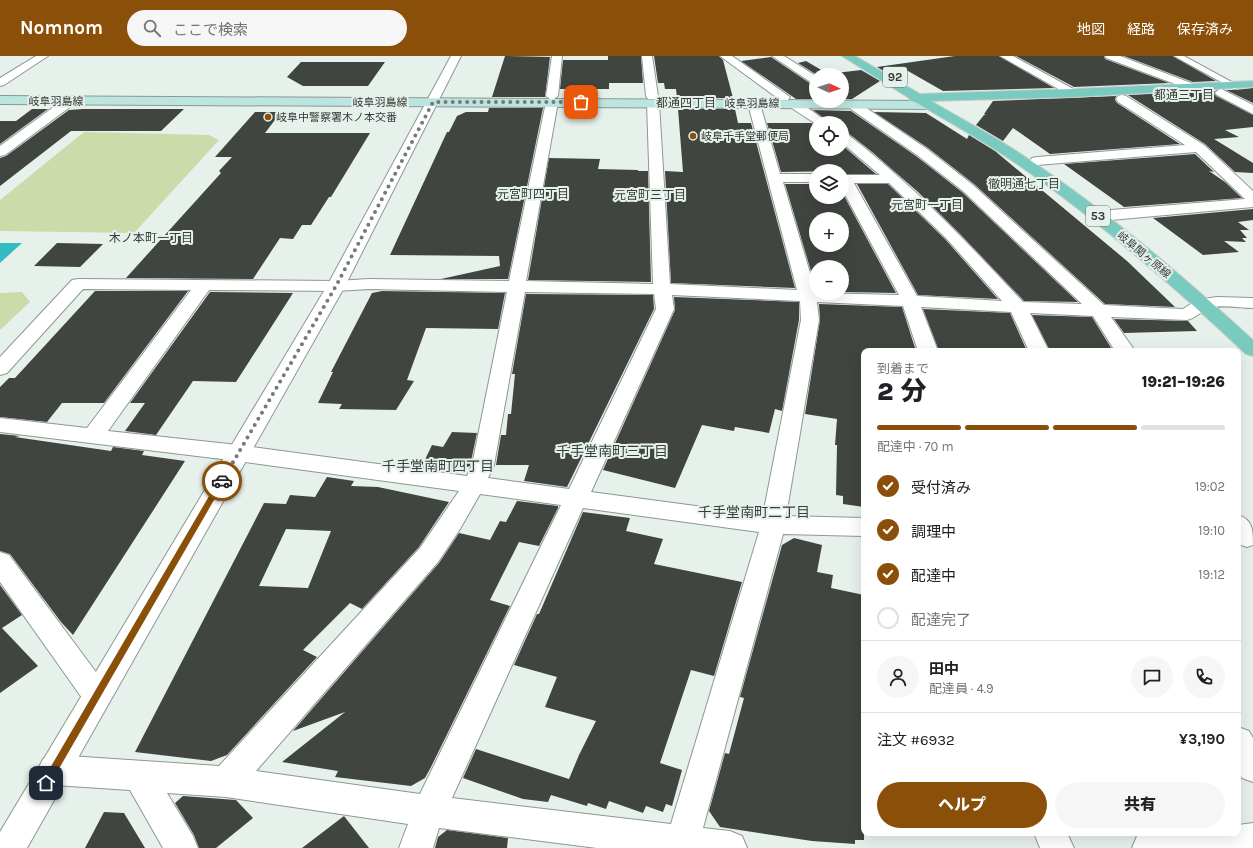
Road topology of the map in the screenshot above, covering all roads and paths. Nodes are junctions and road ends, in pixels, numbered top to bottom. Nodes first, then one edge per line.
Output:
1 (43, 56) edge
2 (456, 56) edge
3 (557, 56) edge
4 (647, 56) edge
5 (725, 56) edge
6 (777, 56) edge
7 (847, 56) edge
8 (860, 56) edge
9 (1005, 56) edge
10 (1110, 56) edge
11 (1178, 56) edge
12 (809, 77) edge
13 (0, 83) edge
14 (1253, 84) edge
15 (1235, 86) junction
16 (1195, 88) junction
17 (1253, 92) edge
18 (1073, 93) junction
19 (1221, 93) junction
20 (0, 94) edge
21 (809, 98) edge
22 (434, 99) junction
23 (552, 99) junction
24 (1122, 99) junction
25 (0, 100) edge
26 (652, 100) junction
27 (789, 100) junction
28 (809, 100) edge
29 (70, 101) junction
30 (849, 101) edge
31 (929, 101) junction
32 (849, 102) edge
33 (754, 104) junction
34 (1253, 110) edge
35 (813, 116) edge
36 (849, 143) edge
37 (1199, 148) junction
38 (0, 152) edge
39 (1037, 161) junction
40 (774, 178) junction
41 (809, 178) edge
42 (849, 179) edge
43 (893, 179) junction
44 (849, 190) edge
45 (1253, 199) edge
46 (1253, 203) edge
47 (1111, 215) junction
48 (204, 285) junction
49 (336, 286) junction
50 (518, 286) junction
51 (662, 288) junction
52 (807, 296) junction
53 (910, 300) junction
54 (1210, 303) junction
55 (1253, 303) edge
56 (1018, 306) junction
57 (1098, 310) junction
58 (1253, 333) edge
59 (927, 348) edge
60 (1038, 348) edge
61 (1123, 348) edge
62 (1253, 350) edge
63 (0, 368) edge
64 (0, 425) edge
65 (93, 436) junction
66 (238, 453) junction
67 (474, 484) junction
68 (576, 498) junction
69 (773, 525) junction
70 (861, 527) edge
71 (4, 577) edge
72 (97, 696) junction
73 (1241, 746) edge
74 (1253, 767) edge
75 (54, 770) junction
76 (140, 777) junction
77 (226, 782) junction
78 (429, 811) junction
79 (1051, 836) edge
80 (1253, 840) edge
81 (682, 845) edge
82 (9, 848) edge
83 (181, 848) edge
84 (416, 848) edge
85 (730, 848) edge
86 (1057, 848) edge
87 (1149, 848) edge

1 - 13 street
2 - 22 street
3 - 23 street
4 - 26 street
5 - 27 street
6 - 12 street
7 - 31 main road, 92
8 - 31 main road, 92
9 - 18 street
10 - 16 street
11 - 15 lane
14 - 15 main road
15 - 16 main road
16 - 18 main road
17 - 19 main road
18 - 31 main road
19 - 24 main road
19 - 34 street
20 - 22 main road, 岐阜羽島線
21 - 27 main road, 岐阜羽島線
22 - 23 main road, 岐阜羽島線
22 - 29 main road, 岐阜羽島線
22 - 49 street
23 - 26 main road, 岐阜羽島線
23 - 50 street
24 - 31 main road
24 - 37 street
25 - 29 main road, 岐阜羽島線
26 - 27 main road, 岐阜羽島線
26 - 33 main road, 岐阜羽島線
26 - 51 street
27 - 28 main road, 岐阜羽島線
27 - 33 main road, 岐阜羽島線
27 - 35 street
29 - 38 street
30 - 31 main road, 岐阜羽島線
31 - 39 main road, 岐阜関ヶ原線 / 53
31 - 54 main road, 岐阜関ヶ原線 / 53
32 - 57 street
33 - 40 street
36 - 43 street
37 - 39 street
37 - 45 street
39 - 47 main road, 岐阜関ヶ原線 / 53
40 - 41 street
40 - 52 street
42 - 43 street
43 - 56 street
44 - 53 street
46 - 47 street
47 - 54 main road, 岐阜関ヶ原線 / 53
48 - 49 street
48 - 63 street
48 - 65 street
49 - 50 street
49 - 66 street
50 - 51 street
50 - 67 street
51 - 52 street
51 - 68 street
52 - 53 street
52 - 69 street
53 - 56 street
53 - 59 street
54 - 55 street
54 - 57 street
54 - 58 main road, 岐阜関ヶ原線 / 53
54 - 62 main road, 岐阜関ヶ原線 / 53
56 - 57 street
56 - 60 street
57 - 61 street
64 - 65 street
65 - 66 street
66 - 67 street
66 - 72 street
67 - 68 street
67 - 77 street
68 - 69 street
68 - 78 street
69 - 70 street
69 - 81 street
71 - 72 street
72 - 75 street
73 - 74 street
75 - 76 street
75 - 82 street
76 - 77 street
76 - 83 street
77 - 78 street
78 - 81 street
78 - 84 street
79 - 86 street
80 - 87 street
81 - 85 street

